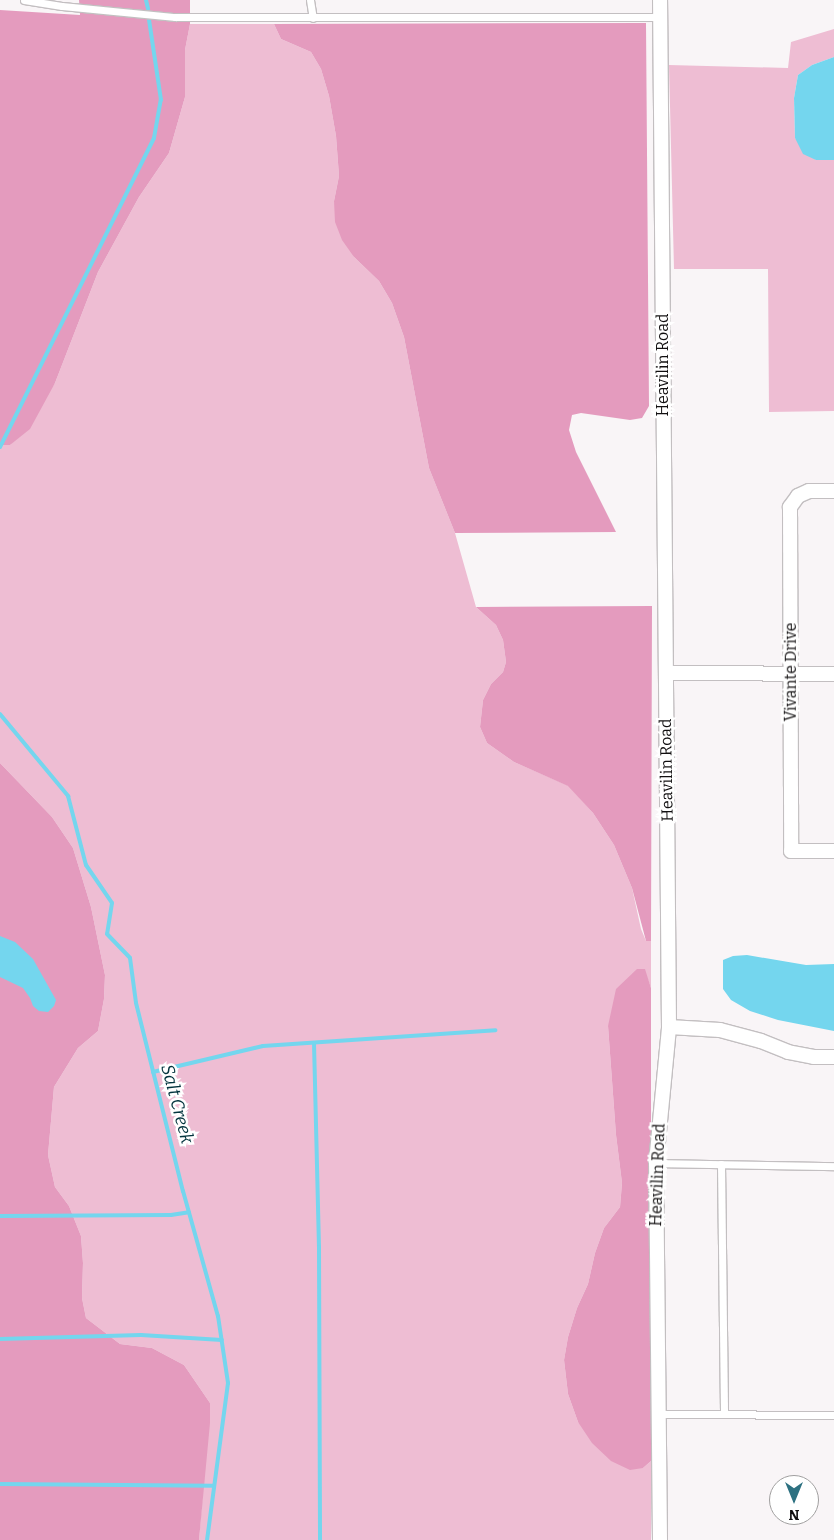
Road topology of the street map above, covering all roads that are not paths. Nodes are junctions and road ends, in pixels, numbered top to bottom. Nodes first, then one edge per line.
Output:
1 (24, 0) edge
2 (310, 0) edge
3 (660, 0) edge
4 (660, 17) junction
5 (314, 18) junction
6 (834, 491) edge
7 (666, 673) junction
8 (791, 674) junction
9 (834, 674) edge
10 (834, 851) edge
11 (669, 1026) junction
12 (834, 1057) edge
13 (656, 1163) junction
14 (721, 1164) junction
15 (834, 1166) edge
16 (658, 1414) junction
17 (724, 1414) junction
18 (834, 1415) edge
19 (660, 1540) edge

1 - 5 lane
2 - 5 lane
3 - 4 street, Heavilin Road
4 - 5 lane
4 - 7 street, Heavilin Road
6 - 8 street, Vivante Drive
7 - 8 street
7 - 11 street, Heavilin Road
8 - 9 street
8 - 10 street, Vivante Drive
11 - 12 street
11 - 13 street, Heavilin Road
13 - 14 lane
13 - 16 street, Heavilin Road
14 - 15 lane
14 - 17 lane
16 - 17 lane
16 - 19 street, Heavilin Road
17 - 18 lane

